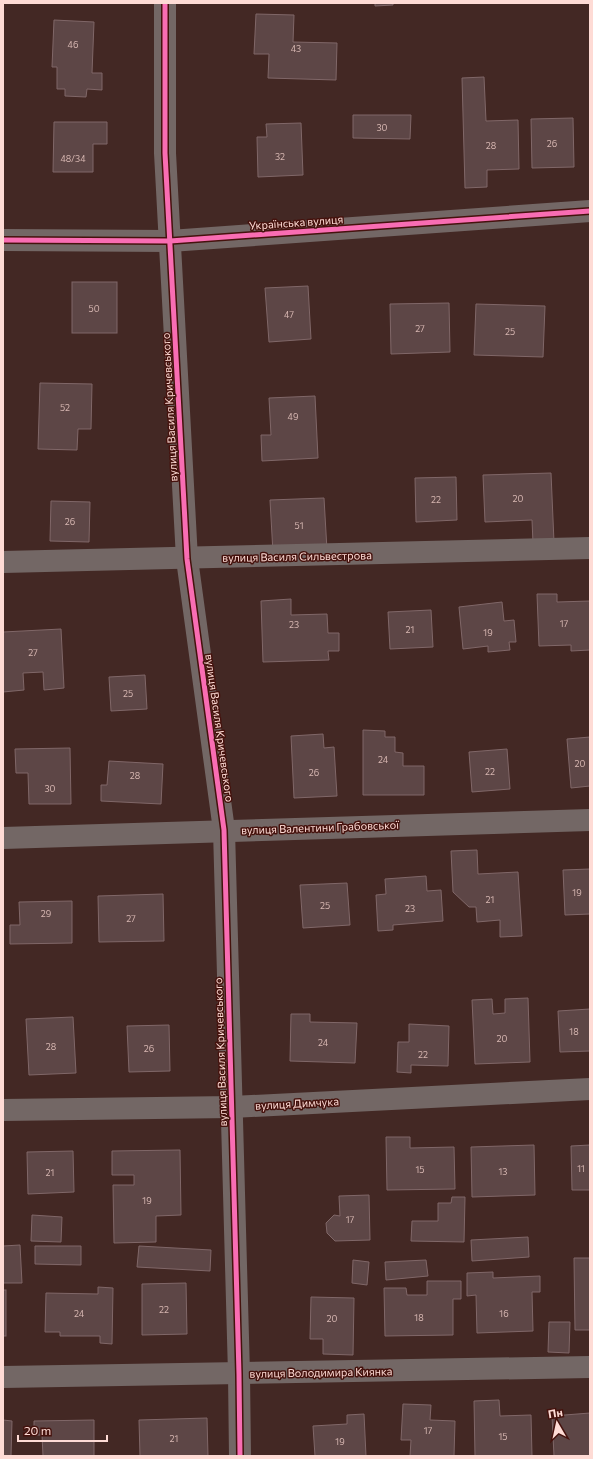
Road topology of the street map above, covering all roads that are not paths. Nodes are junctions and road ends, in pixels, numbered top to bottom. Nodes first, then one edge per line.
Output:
1 (165, 3) edge
2 (590, 211) edge
3 (3, 240) edge
4 (170, 241) junction
5 (590, 548) edge
6 (187, 559) junction
7 (3, 562) edge
8 (590, 820) edge
9 (224, 830) junction
10 (3, 838) edge
11 (590, 1089) edge
12 (232, 1106) junction
13 (3, 1110) edge
14 (590, 1367) edge
15 (239, 1374) junction
16 (3, 1377) edge
17 (240, 1456) edge

1 - 4 street, вулиця Василя Кричевського
2 - 4 street, Українська вулиця
3 - 4 street, Українська вулиця
4 - 6 street, вулиця Василя Кричевського
5 - 6 street, вулиця Василя Сильвестрова
6 - 7 street, вулиця Василя Сильвестрова
6 - 9 street, вулиця Василя Кричевського
8 - 9 street, вулиця Валентини Грабовської
9 - 10 street, вулиця Валентини Грабовської
9 - 12 street, вулиця Василя Кричевського
11 - 12 street, вулиця Димчука
12 - 13 street, вулиця Димчука
12 - 15 street, вулиця Василя Кричевського
14 - 15 street, вулиця Володимира Киянка
15 - 16 street, вулиця Володимира Киянка
15 - 17 street, вулиця Василя Кричевського

